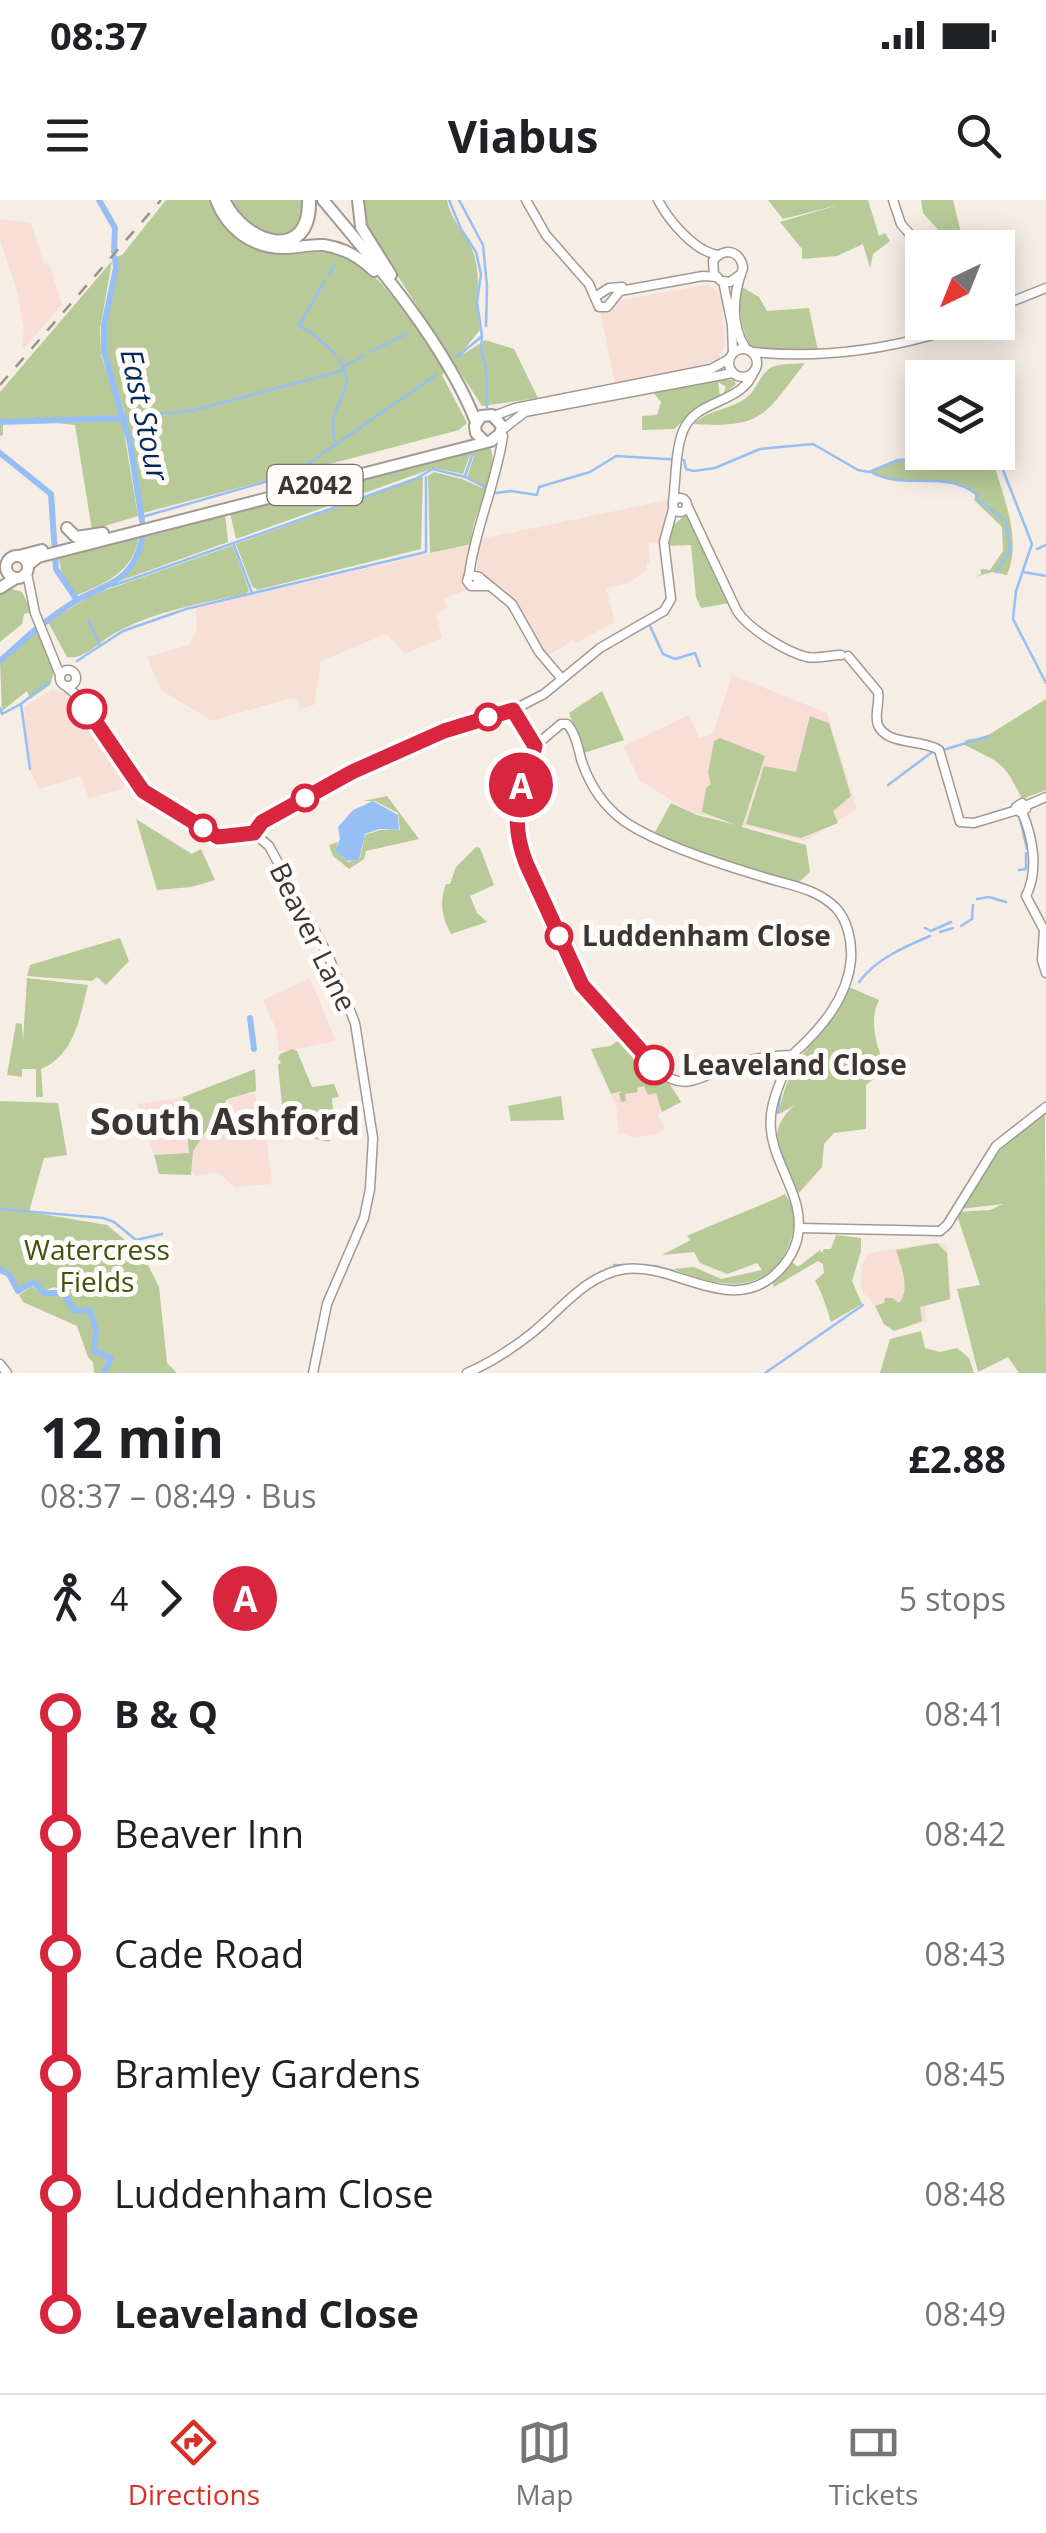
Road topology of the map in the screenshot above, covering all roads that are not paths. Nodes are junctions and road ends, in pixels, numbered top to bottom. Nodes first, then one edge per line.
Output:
1 (220, 200) edge
2 (309, 200) edge
3 (327, 200) edge
4 (358, 200) edge
5 (526, 200) edge
6 (658, 200) edge
7 (894, 200) edge
8 (907, 230) edge
9 (713, 254) junction
10 (716, 273) junction
11 (740, 274) junction
12 (399, 286) junction
13 (1046, 288) edge
14 (600, 294) junction
15 (610, 300) junction
16 (1015, 301) edge
17 (405, 305) junction
18 (917, 340) edge
19 (749, 351) junction
20 (731, 356) junction
21 (774, 356) junction
22 (756, 368) junction
23 (736, 374) junction
24 (732, 396) junction
25 (492, 415) junction
26 (475, 426) junction
27 (501, 432) junction
28 (486, 441) junction
29 (498, 462) junction
30 (680, 506) junction
31 (67, 528) dead end
32 (103, 533) junction
33 (54, 550) junction
34 (19, 556) junction
35 (12, 578) edge
36 (29, 594) junction
37 (64, 673) junction
38 (562, 678) junction
39 (70, 684) junction
40 (513, 710) junction
41 (535, 746) junction
42 (1046, 796) edge
43 (1021, 809) junction
44 (254, 833) junction
45 (1046, 973) edge
46 (788, 1057) junction
47 (1046, 1106) edge
48 (799, 1228) junction
49 (493, 1360) junction
50 (0, 1364) edge
51 (8, 1373) edge
52 (313, 1373) edge
53 (467, 1373) edge
54 (500, 1373) edge

1 - 2 highway
1 - 17 main road
3 - 12 main road
3 - 17 main road
4 - 12 main road
5 - 14 street
6 - 9 street
7 - 8 street
9 - 10 street
9 - 11 street
10 - 11 street
10 - 14 street
10 - 15 street
10 - 20 street
11 - 19 street
12 - 25 main road
13 - 16 street
14 - 15 street
14 - 15 street
17 - 26 main road
18 - 21 street
19 - 20 street
19 - 21 street
19 - 22 street
20 - 23 street
20 - 25 street
21 - 22 street
22 - 23 street
22 - 24 street
23 - 24 street
23 - 27 street
24 - 30 street
25 - 26 main road
25 - 27 main road
26 - 28 main road
26 - 32 main road, A2042
27 - 28 main road
27 - 29 street
28 - 29 street
28 - 33 main road, A2042
29 - 38 street
30 - 38 street
30 - 43 street
31 - 32 main road
32 - 33 main road, A2042
33 - 34 main road, A2042
33 - 35 main road, A2042
34 - 35 main road
34 - 35 main road
35 - 36 street
35 - 36 street
36 - 37 street
37 - 39 street
37 - 39 street
38 - 40 street
39 - 44 street
40 - 41 street
40 - 44 street
41 - 46 street
41 - 46 street
42 - 43 street
43 - 45 street
44 - 52 street, Beaver Lane
46 - 48 street
47 - 48 street
48 - 49 street
49 - 53 street
49 - 54 street
50 - 51 street

